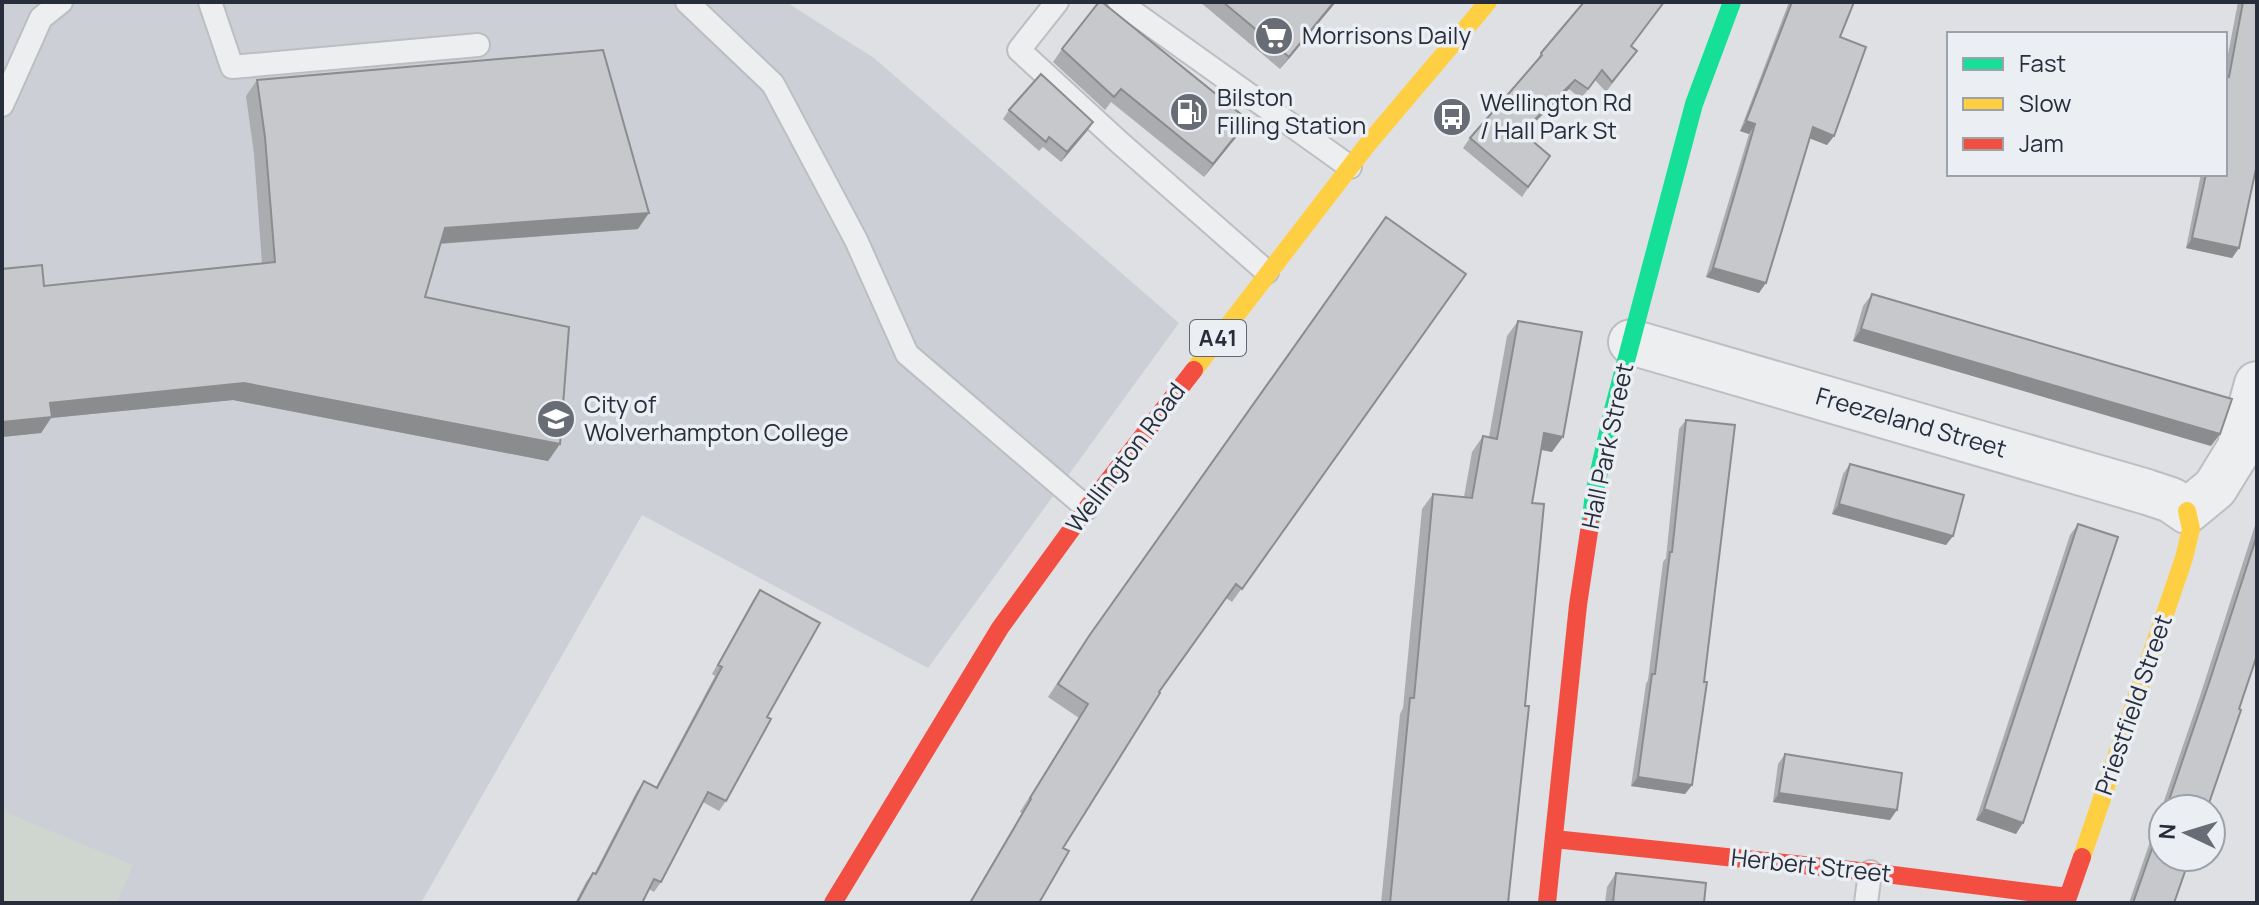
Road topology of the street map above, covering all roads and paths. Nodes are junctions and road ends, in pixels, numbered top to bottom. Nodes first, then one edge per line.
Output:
1 (61, 2) edge
2 (210, 2) edge
3 (687, 2) edge
4 (1057, 2) edge
5 (1119, 2) edge
6 (1488, 2) edge
7 (1732, 2) edge
8 (478, 45) dead end
9 (2, 105) edge
10 (1350, 167) junction
11 (1267, 272) junction
12 (1631, 342) junction
13 (2257, 384) edge
14 (1087, 508) junction
15 (2187, 511) junction
16 (1554, 839) junction
17 (1870, 872) junction
18 (2068, 897) joint
19 (833, 903) edge
20 (1547, 903) edge
21 (1866, 903) edge

1 - 9 lane
2 - 8 lane
3 - 14 lane
4 - 11 lane
5 - 10 lane
6 - 10 main road, Wellington Road / A41
7 - 12 main road, Hall Park Street
10 - 11 main road, Wellington Road / A41
11 - 14 main road, Wellington Road / A41
12 - 15 street, Freezeland Street
12 - 16 main road, Hall Park Street
13 - 15 street
14 - 19 main road, Wellington Road / A41
15 - 18 main road, Priestfield Street
16 - 17 main road, Herbert Street
16 - 20 main road, Hall Park Street
17 - 18 main road, Herbert Street
17 - 21 lane

